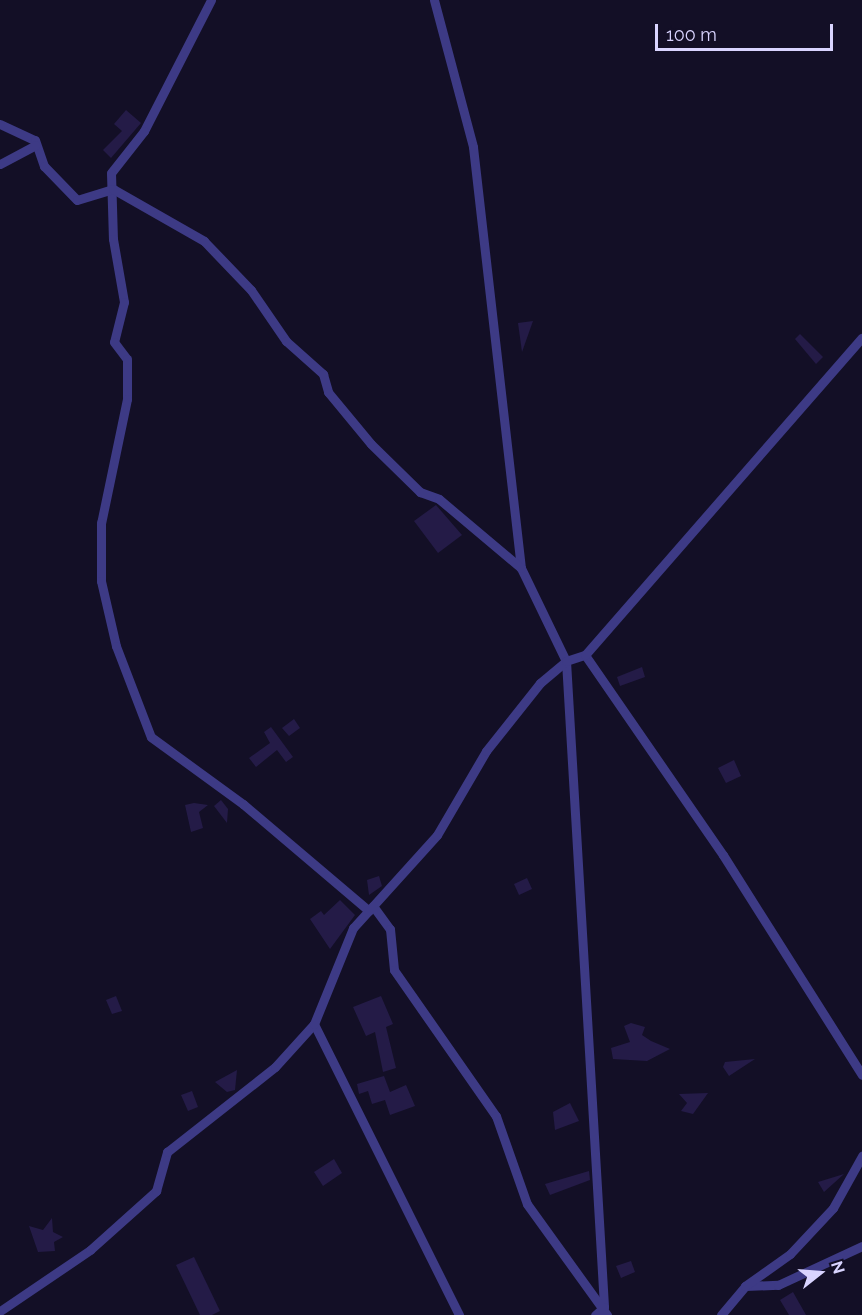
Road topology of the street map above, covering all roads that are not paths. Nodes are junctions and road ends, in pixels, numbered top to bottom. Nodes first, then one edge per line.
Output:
1 (211, 0) edge
2 (434, 0) edge
3 (0, 124) edge
4 (35, 145) junction
5 (0, 164) edge
6 (113, 189) junction
7 (862, 339) edge
8 (521, 568) junction
9 (585, 655) junction
10 (566, 661) junction
11 (371, 909) junction
12 (314, 1024) junction
13 (862, 1075) edge
14 (862, 1156) edge
15 (862, 1246) edge
16 (745, 1286) junction
17 (0, 1311) edge
18 (606, 1311) edge
19 (459, 1315) edge
20 (595, 1315) edge
21 (721, 1315) edge

1 - 6 street
2 - 8 street
3 - 4 street
4 - 5 street
4 - 6 street
6 - 8 street
6 - 11 street
7 - 9 street
8 - 10 street
9 - 10 street
9 - 13 street
10 - 11 street
10 - 18 street
11 - 12 street
11 - 18 street
12 - 17 street
12 - 19 street
14 - 16 street
15 - 16 street
16 - 21 street
18 - 20 street

